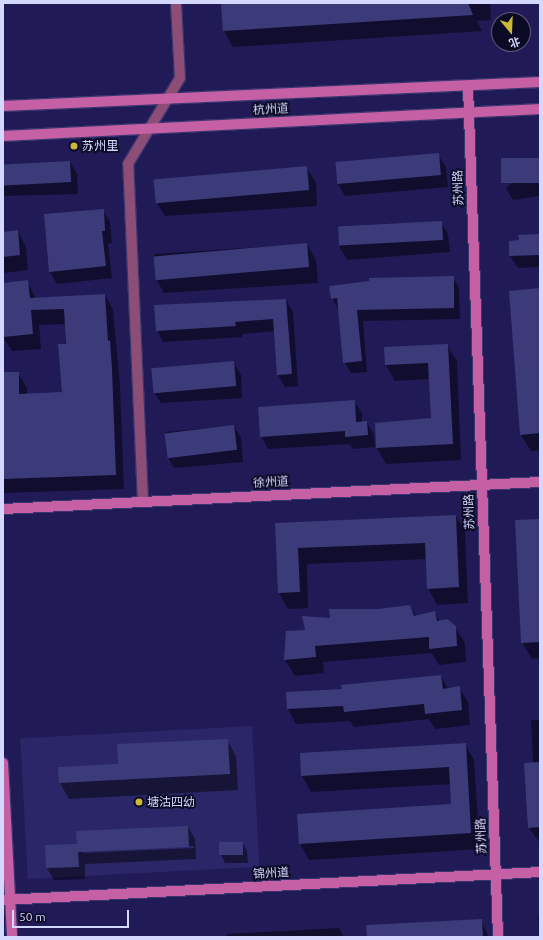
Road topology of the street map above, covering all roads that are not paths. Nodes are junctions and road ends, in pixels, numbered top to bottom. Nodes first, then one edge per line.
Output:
1 (176, 3) edge
2 (540, 82) edge
3 (468, 86) junction
4 (168, 97) junction
5 (3, 106) edge
6 (540, 109) edge
7 (469, 113) junction
8 (149, 128) junction
9 (3, 136) edge
10 (540, 482) edge
11 (481, 485) junction
12 (143, 502) junction
13 (3, 508) edge
14 (3, 762) edge
15 (540, 872) edge
16 (495, 874) junction
17 (6, 899) edge
18 (12, 937) edge
19 (498, 937) edge

1 - 4 street
2 - 3 street, 杭州道
3 - 4 street, 杭州道
3 - 7 street, 苏州路
4 - 5 street, 杭州道
4 - 8 street
6 - 7 street, 杭州道
7 - 8 street, 杭州道
7 - 11 street, 苏州路
8 - 9 street, 杭州道
8 - 12 street
10 - 11 street, 徐州道
11 - 12 street, 徐州道
11 - 16 street, 苏州路
12 - 13 street, 徐州道
14 - 17 street
15 - 16 street, 锦州道
16 - 17 street, 锦州道
16 - 19 street, 苏州路
17 - 18 street

